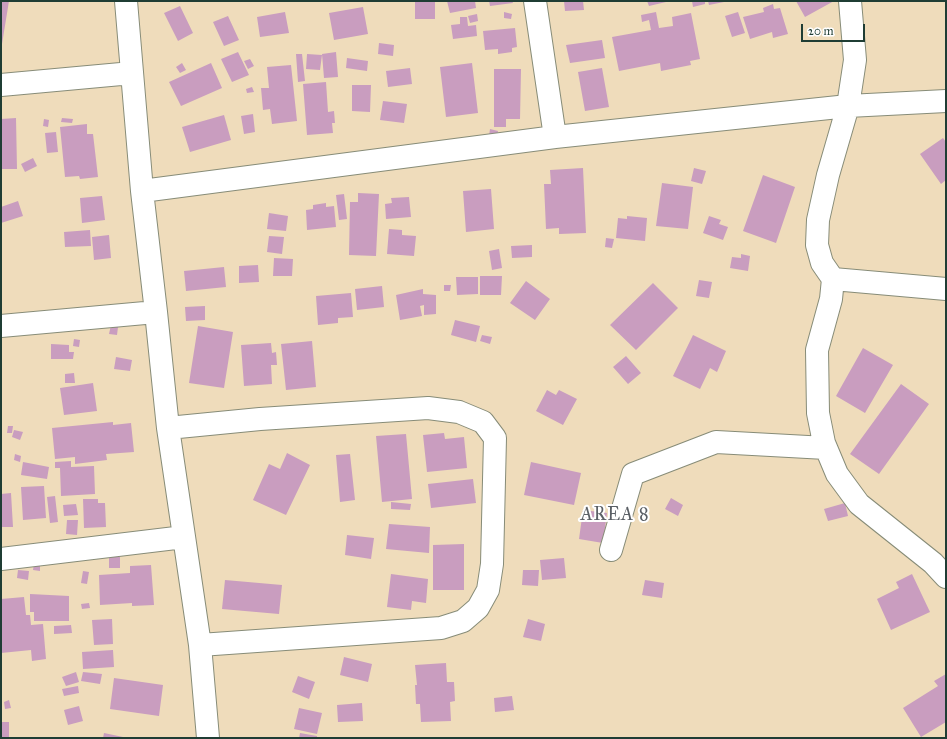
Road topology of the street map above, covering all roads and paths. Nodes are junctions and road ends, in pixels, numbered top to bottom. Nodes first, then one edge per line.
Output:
1 (126, 1) edge
2 (535, 1) edge
3 (850, 1) edge
4 (132, 73) junction
5 (1, 85) edge
6 (946, 101) edge
7 (848, 106) junction
8 (555, 137) junction
9 (142, 191) junction
10 (833, 279) junction
11 (946, 289) edge
12 (156, 312) junction
13 (1, 326) edge
14 (168, 428) junction
15 (826, 448) junction
16 (184, 537) junction
17 (611, 550) dead end
18 (1, 559) edge
19 (946, 577) edge
20 (200, 645) junction
21 (208, 738) edge

1 - 4 street
2 - 8 street
3 - 7 street
4 - 5 street
4 - 9 street
6 - 7 street
7 - 8 street
7 - 10 street
8 - 9 street
9 - 12 street
10 - 11 street
10 - 15 street
12 - 13 street
12 - 14 street
14 - 16 street
14 - 20 street
15 - 17 street
15 - 19 street
16 - 18 street
16 - 20 street
20 - 21 street

